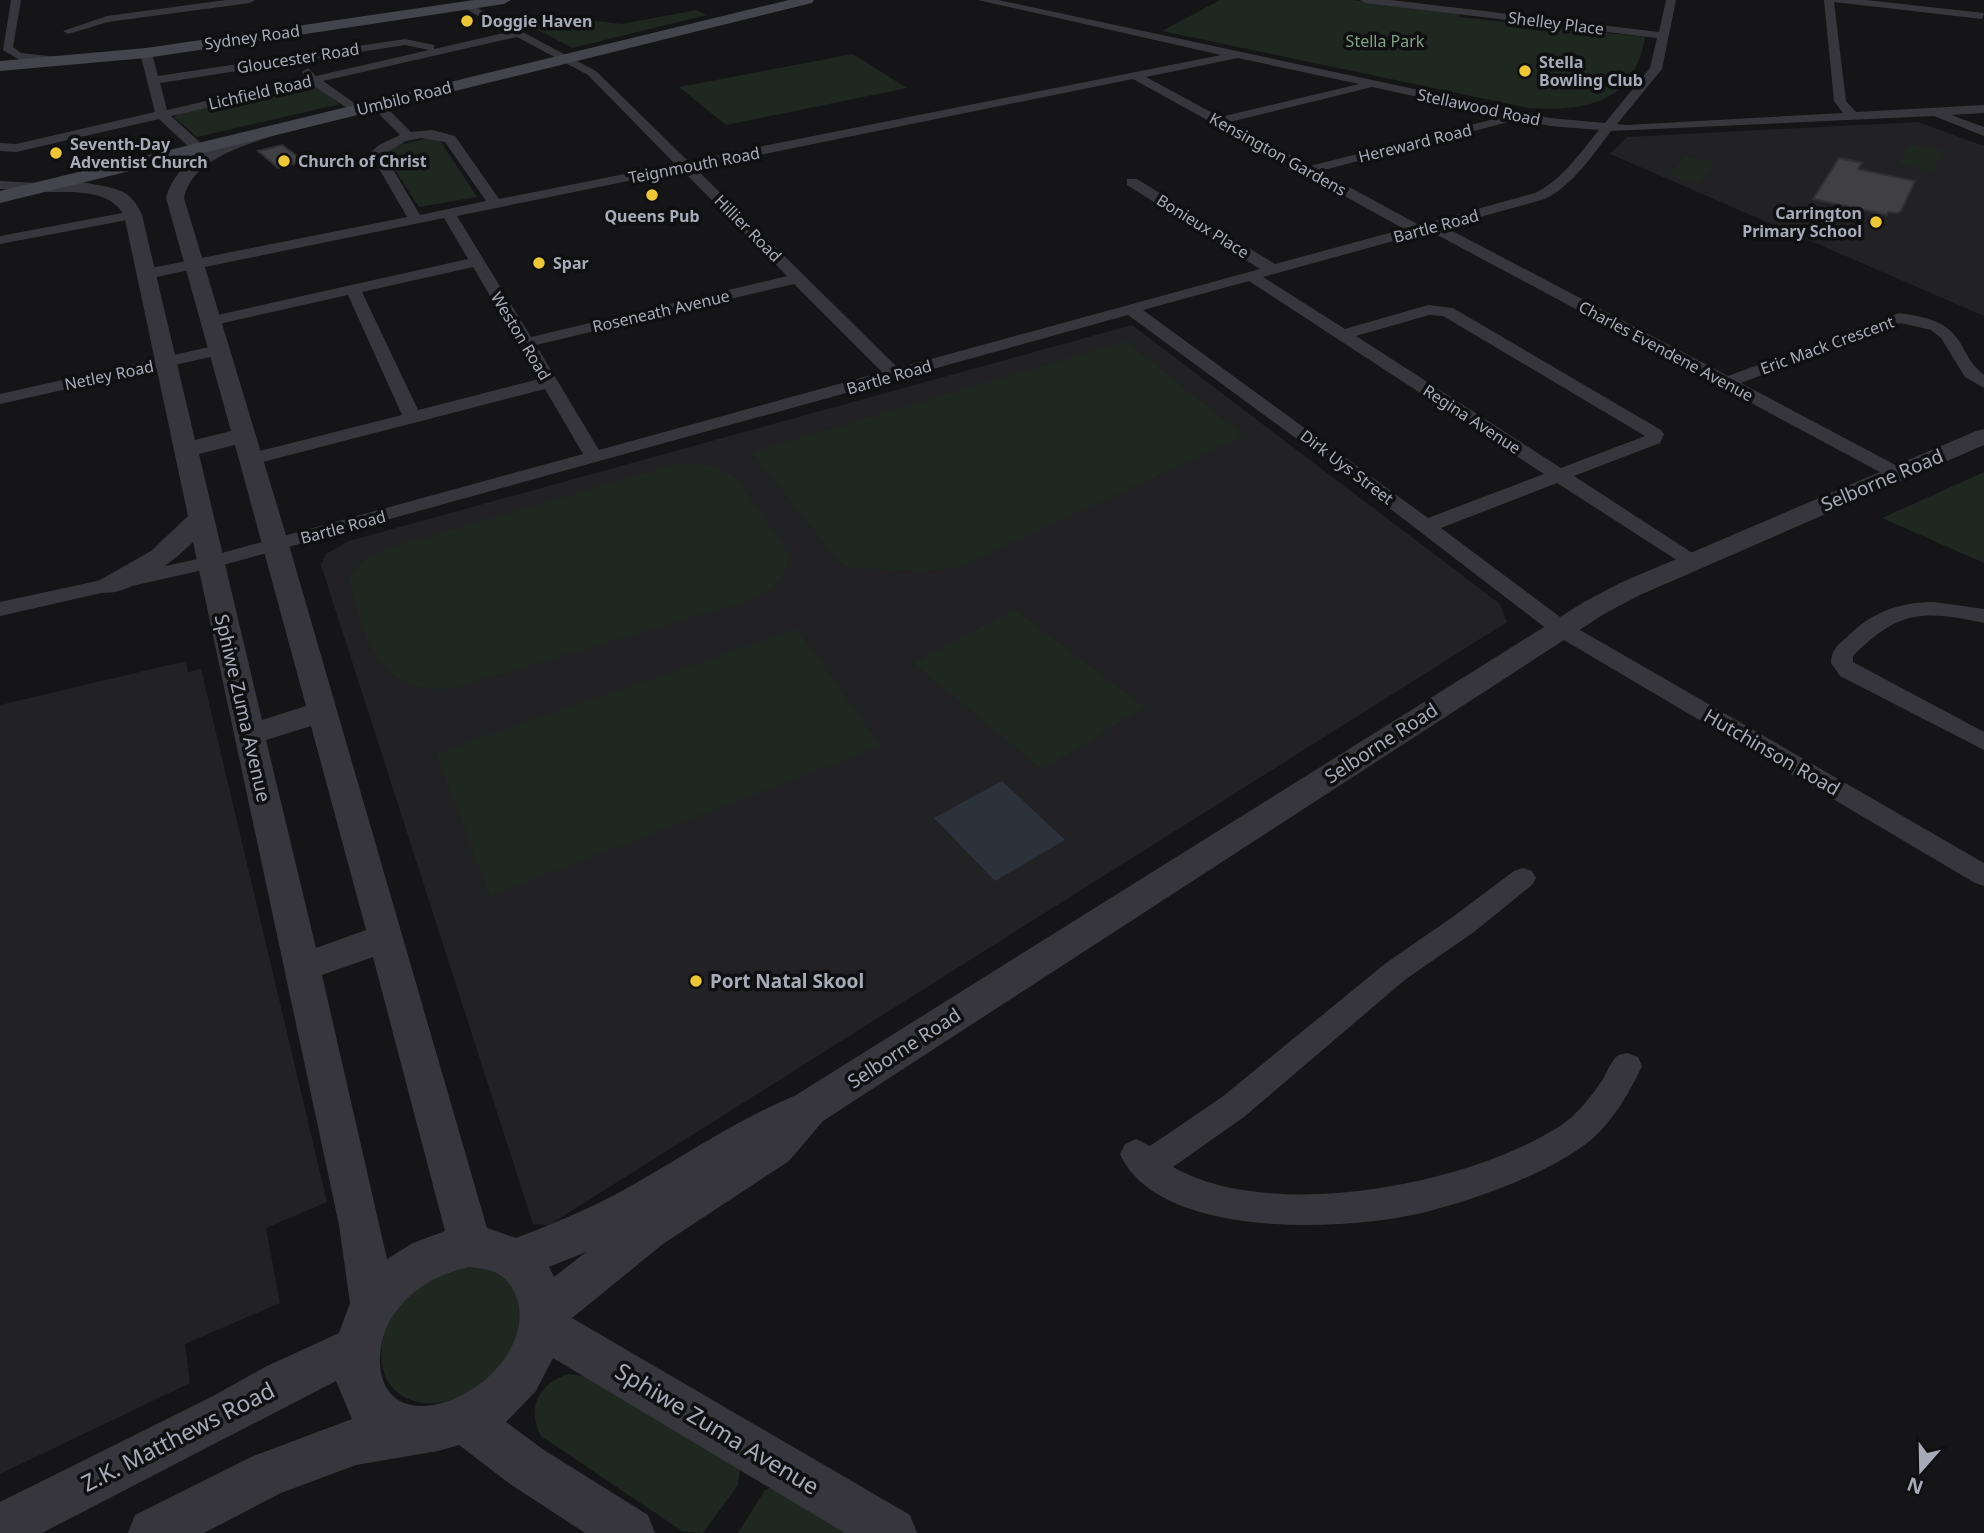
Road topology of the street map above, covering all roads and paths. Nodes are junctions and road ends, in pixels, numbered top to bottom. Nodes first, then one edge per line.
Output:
1 (16, 0) edge
2 (250, 0) edge
3 (504, 0) edge
4 (807, 0) edge
5 (983, 0) edge
6 (1365, 0) edge
7 (1463, 0) edge
8 (1671, 0) edge
9 (1829, 0) edge
10 (1838, 0) edge
11 (1976, 0) edge
12 (466, 5) junction
13 (1456, 10) junction
14 (1983, 18) edge
15 (68, 31) dead end
16 (520, 33) junction
17 (1664, 36) junction
18 (439, 51) junction
19 (146, 53) junction
20 (1242, 54) junction
21 (300, 58) junction
22 (566, 58) junction
23 (86, 60) junction
24 (43, 64) junction
25 (0, 66) edge
26 (0, 76) edge
27 (1136, 76) junction
28 (155, 80) junction
29 (313, 80) junction
30 (1375, 85) junction
31 (377, 105) junction
32 (1984, 109) edge
33 (356, 110) junction
34 (1936, 112) junction
35 (162, 115) junction
36 (1607, 115) junction
37 (1522, 116) junction
38 (1853, 117) junction
39 (1218, 121) junction
40 (278, 129) junction
41 (1984, 132) edge
42 (408, 136) junction
43 (0, 147) edge
44 (198, 148) junction
45 (685, 166) junction
46 (1308, 170) junction
47 (1132, 181) dead end
48 (0, 185) edge
49 (37, 187) junction
50 (0, 197) edge
51 (175, 198) junction
52 (495, 204) junction
53 (132, 211) junction
54 (447, 214) junction
55 (416, 220) junction
56 (1427, 229) junction
57 (0, 240) edge
58 (477, 262) junction
59 (196, 263) junction
60 (1273, 270) junction
61 (146, 274) junction
62 (1251, 276) junction
63 (798, 278) junction
64 (352, 290) junction
65 (1131, 309) junction
66 (210, 321) junction
67 (1343, 335) junction
68 (525, 344) junction
69 (218, 350) junction
70 (165, 362) junction
71 (895, 375) junction
72 (550, 382) junction
73 (1726, 383) junction
74 (1984, 383) edge
75 (0, 399) edge
76 (413, 418) junction
77 (1984, 436) edge
78 (248, 447) junction
79 (185, 450) junction
80 (595, 458) junction
81 (1898, 474) junction
82 (1559, 475) junction
83 (202, 515) junction
84 (1424, 527) junction
85 (276, 545) junction
86 (1693, 562) junction
87 (209, 563) junction
88 (110, 586) junction
89 (0, 609) edge
90 (1984, 616) edge
91 (1560, 628) junction
92 (323, 712) junction
93 (249, 734) junction
94 (1984, 742) edge
95 (1984, 876) edge
96 (1523, 878) dead end
97 (386, 938) junction
98 (303, 967) junction
99 (1627, 1066) dead end
100 (810, 1108) junction
101 (468, 1246) junction
102 (517, 1259) junction
103 (542, 1320) junction
104 (365, 1327) junction
105 (442, 1425) junction
106 (0, 1528) edge
107 (153, 1533) edge
108 (629, 1533) edge
109 (892, 1533) edge

1 - 23 street
2 - 15 street
3 - 12 main road, Sydney Road
4 - 22 main road, Umbilo Road
5 - 20 street, Stellawood Road
6 - 13 street, Shelley Place
7 - 13 street
8 - 17 street, Bartle Road
9 - 38 street
10 - 14 street
11 - 14 street
12 - 16 street, Hillier Road
12 - 19 main road, Sydney Road
13 - 17 street, Shelley Place
16 - 18 street, Lichfield Road
16 - 22 street, Hillier Road
17 - 36 street, Bartle Road
18 - 21 street, Gloucester Road
18 - 29 street, Lichfield Road
19 - 23 main road, Sydney Road
19 - 28 street
20 - 27 street, Teignmouth Road
20 - 30 street, Stellawood Road
21 - 28 street, Gloucester Road
21 - 29 street
22 - 31 main road, Umbilo Road
22 - 45 street, Hillier Road
23 - 24 main road, Sydney Road
24 - 25 main road, Sydney Road
24 - 26 main road
27 - 39 street, Kensington Gardens
27 - 45 street, Teignmouth Road
28 - 35 street
29 - 33 street
29 - 35 street, Lichfield Road
30 - 37 street, Stellawood Road
30 - 39 street
31 - 33 main road, Umbilo Road
31 - 42 street
32 - 34 street, Stellawood Road
33 - 40 main road, Umbilo Road
34 - 38 street, Stellawood Road
34 - 41 street
35 - 43 street, Lichfield Road
35 - 44 street
36 - 37 street, Stellawood Road
36 - 37 street
36 - 38 street, Stellawood Road
36 - 56 street, Bartle Road
37 - 46 street, Hereward Road
39 - 46 street, Kensington Gardens
40 - 44 main road, Umbilo Road
40 - 51 street
42 - 52 street
42 - 55 street
44 - 49 main road, Umbilo Road
45 - 52 street, Teignmouth Road
45 - 63 street, Hillier Road
46 - 56 street, Kensington Gardens
47 - 60 street, Bonieux Place
48 - 49 street
49 - 50 main road, Umbilo Road
49 - 53 street
51 - 53 street
51 - 59 street
52 - 54 street, Teignmouth Road
53 - 57 street
53 - 61 street, Sphiwe Zuma Avenue
54 - 55 street, Teignmouth Road
54 - 58 street, Weston Road
55 - 59 street, Teignmouth Road
56 - 60 street, Bartle Road
56 - 73 street, Charles Evendene Avenue
58 - 64 street
58 - 68 street, Weston Road
59 - 61 street, Teignmouth Road
59 - 66 street
60 - 62 street, Bartle Road
61 - 70 street, Sphiwe Zuma Avenue
62 - 65 street, Bartle Road
62 - 67 street, Regina Avenue
63 - 68 street, Roseneath Avenue
63 - 71 street, Hillier Road
64 - 66 street
64 - 76 street
65 - 71 street, Bartle Road
65 - 84 street, Dirk Uys Street
66 - 69 street
67 - 82 street, Regina Avenue
67 - 82 street
68 - 72 street, Weston Road
69 - 70 street, Netley Road
69 - 78 street
70 - 75 street, Netley Road
70 - 79 street, Sphiwe Zuma Avenue
71 - 80 street, Bartle Road
72 - 76 street
72 - 80 street, Weston Road
73 - 74 street, Eric Mack Crescent
73 - 81 street, Charles Evendene Avenue
76 - 78 street
77 - 81 street, Selborne Road
78 - 79 street
78 - 85 street
79 - 83 street, Sphiwe Zuma Avenue
80 - 85 street, Bartle Road
81 - 86 street, Selborne Road
82 - 84 street
82 - 86 street, Regina Avenue
83 - 87 street, Sphiwe Zuma Avenue
83 - 88 street
84 - 91 street, Dirk Uys Street
85 - 87 street, Bartle Road
85 - 92 street
86 - 91 street, Selborne Road
87 - 88 street, Bartle Road
87 - 93 street, Sphiwe Zuma Avenue
88 - 89 street, Bartle Road
90 - 94 street
91 - 95 street, Hutchinson Road
91 - 100 street, Selborne Road
92 - 93 street
92 - 97 street
93 - 98 street, Sphiwe Zuma Avenue
96 - 99 street
97 - 98 street
97 - 101 street
98 - 104 street, Sphiwe Zuma Avenue
100 - 102 street, Selborne Road
100 - 103 street, Selborne Road
101 - 102 street
101 - 104 street
102 - 103 street
103 - 105 street
103 - 109 street, Sphiwe Zuma Avenue
104 - 105 street
104 - 106 street, Z.K. Matthews Road
105 - 107 street
105 - 108 street

